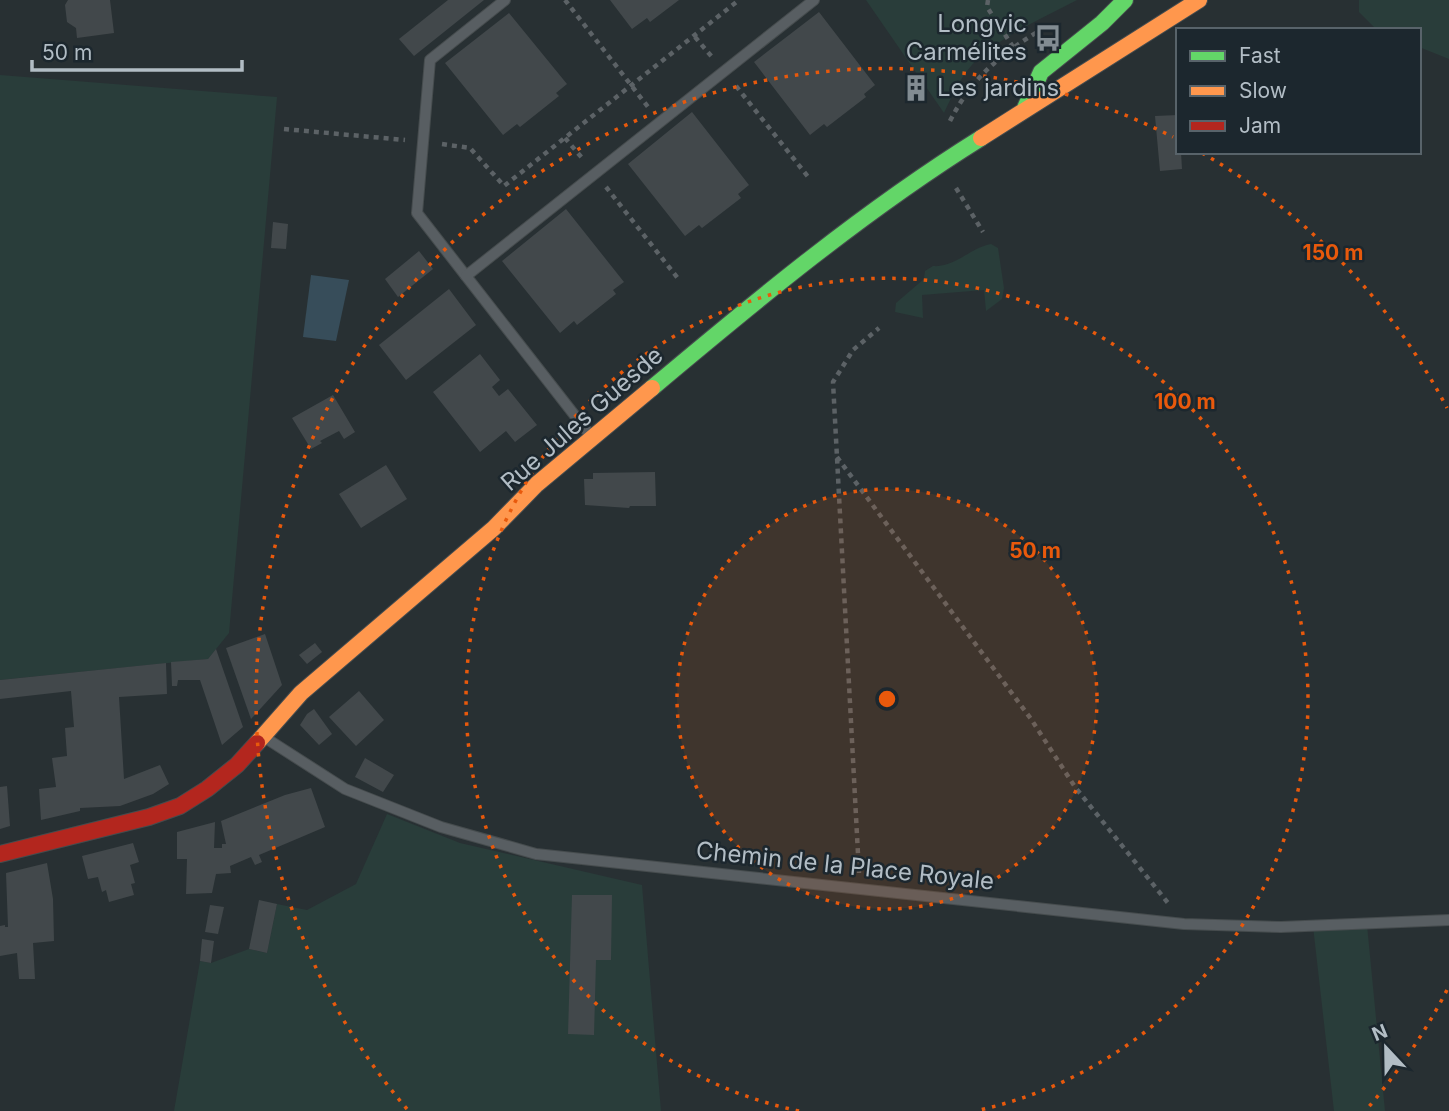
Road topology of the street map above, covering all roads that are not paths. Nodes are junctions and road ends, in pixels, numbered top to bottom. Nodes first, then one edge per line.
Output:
1 (505, 0) edge
2 (814, 0) edge
3 (1125, 0) edge
4 (1199, 0) edge
5 (1025, 108) junction
6 (466, 276) junction
7 (592, 437) junction
8 (261, 736) junction
9 (0, 855) edge
10 (1449, 920) edge

1 - 6 lane
2 - 6 lane
3 - 5 street
4 - 5 street, Rue Jules Guesde
5 - 7 street, Rue Jules Guesde
6 - 7 lane
7 - 8 street, Rue Jules Guesde
8 - 9 street, Rue Jules Guesde
8 - 10 lane, Chemin de la Place Royale

